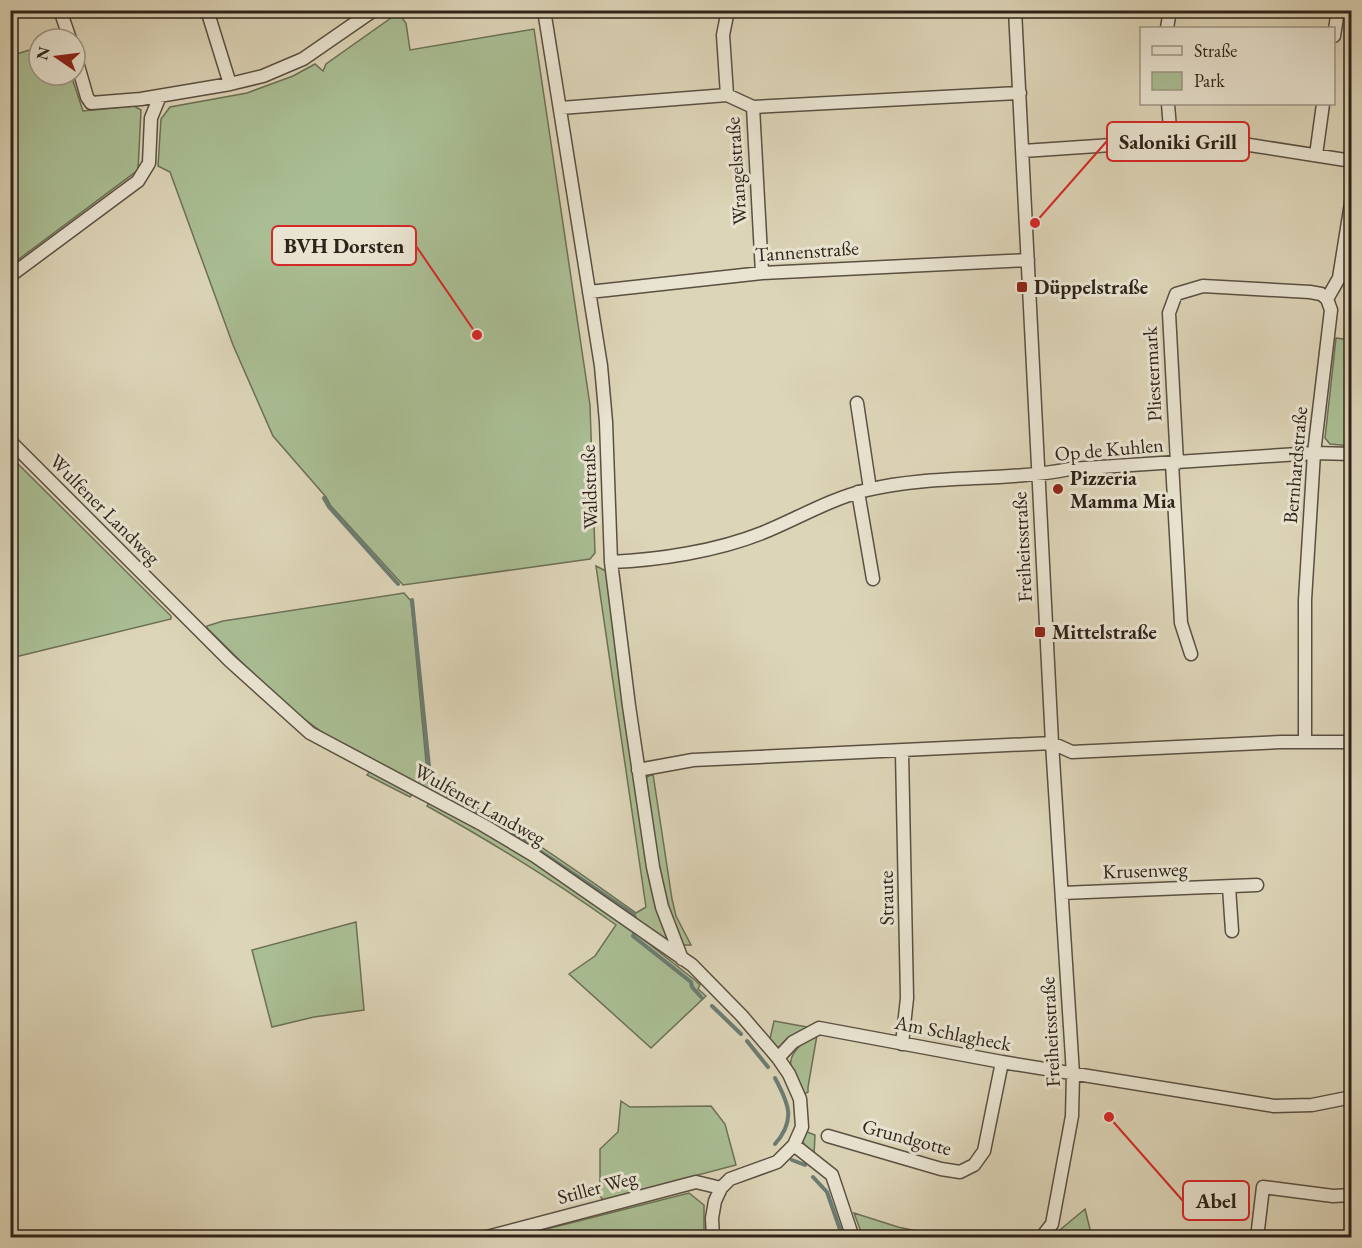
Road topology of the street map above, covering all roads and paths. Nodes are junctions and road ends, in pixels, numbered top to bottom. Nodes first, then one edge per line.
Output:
1 (60, 10) edge
2 (207, 10) edge
3 (374, 10) edge
4 (544, 10) edge
5 (728, 10) edge
6 (1015, 10) edge
7 (1170, 10) edge
8 (1338, 10) edge
9 (66, 27) edge
10 (1167, 27) edge
11 (1335, 30) edge
12 (230, 84) junction
13 (84, 87) edge
14 (1020, 93) junction
15 (727, 95) junction
16 (160, 96) junction
17 (1168, 105) edge
18 (1323, 105) edge
19 (753, 107) junction
20 (561, 108) junction
21 (1171, 141) junction
22 (1023, 151) junction
23 (1316, 155) junction
24 (1352, 160) edge
25 (1352, 197) edge
26 (1029, 260) junction
27 (762, 273) junction
28 (10, 276) edge
29 (589, 292) junction
30 (1327, 299) junction
31 (856, 403) dead end
32 (10, 441) edge
33 (1314, 453) junction
34 (1352, 454) edge
35 (1175, 463) junction
36 (1038, 475) junction
37 (864, 491) junction
38 (611, 562) junction
39 (873, 579) dead end
40 (1191, 654) dead end
41 (1305, 742) junction
42 (1352, 742) edge
43 (1052, 743) junction
44 (902, 752) junction
45 (638, 770) junction
46 (1257, 885) dead end
47 (1229, 887) junction
48 (1062, 893) junction
49 (1232, 931) dead end
50 (682, 959) junction
51 (902, 1044) junction
52 (778, 1058) junction
53 (1002, 1062) junction
54 (1073, 1074) junction
55 (1352, 1097) edge
56 (828, 1136) dead end
57 (794, 1145) junction
58 (721, 1188) junction
59 (1352, 1195) edge
60 (483, 1238) edge
61 (712, 1238) edge
62 (854, 1238) edge
63 (1041, 1238) edge
64 (1257, 1238) edge

1 - 9 street
2 - 12 street
3 - 12 street
4 - 20 street, Waldstraße
5 - 15 street, Wrangelstraße
6 - 14 street, Freiheitsstraße
7 - 10 street
8 - 11 street
12 - 16 street
13 - 16 street
14 - 19 street
14 - 22 street, Freiheitsstraße
15 - 19 street, Wrangelstraße
15 - 20 street
16 - 28 street
17 - 21 street
18 - 23 street
19 - 27 street, Wrangelstraße
20 - 29 street, Waldstraße
21 - 22 street
21 - 23 street
22 - 26 street, Freiheitsstraße
23 - 24 street
25 - 30 street, Bernhardstraße
26 - 27 street, Tannenstraße
26 - 36 street, Freiheitsstraße
27 - 29 street, Tannenstraße
29 - 38 street, Waldstraße
30 - 33 street, Bernhardstraße
30 - 35 street, Pliestermark
31 - 37 street
32 - 50 street, Wulfener Landweg
33 - 34 street, Op de Kuhlen
33 - 35 street, Op de Kuhlen
33 - 41 street, Bernhardstraße
35 - 36 street, Op de Kuhlen
35 - 40 street, Pliestermark
36 - 37 street, Op de Kuhlen
36 - 43 street, Freiheitsstraße
37 - 38 street, Op de Kuhlen
37 - 39 street
38 - 45 street, Waldstraße
41 - 42 street
41 - 43 street
43 - 44 street
43 - 48 street, Freiheitsstraße
44 - 45 street
44 - 51 street, Straute
45 - 50 street, Waldstraße
46 - 47 street, Krusenweg
47 - 48 street, Krusenweg
47 - 49 street
48 - 54 street, Freiheitsstraße
50 - 52 street, Wulfener Landweg
51 - 52 street, Am Schlagheck
51 - 53 street, Am Schlagheck
52 - 57 street, Wulfener Landweg
53 - 54 street, Am Schlagheck
53 - 56 street, Grundgotte
54 - 55 street, Am Schlagheck
54 - 63 street, Freiheitsstraße
57 - 58 street
57 - 62 street
58 - 60 street, Stiller Weg
58 - 61 street
59 - 64 street

